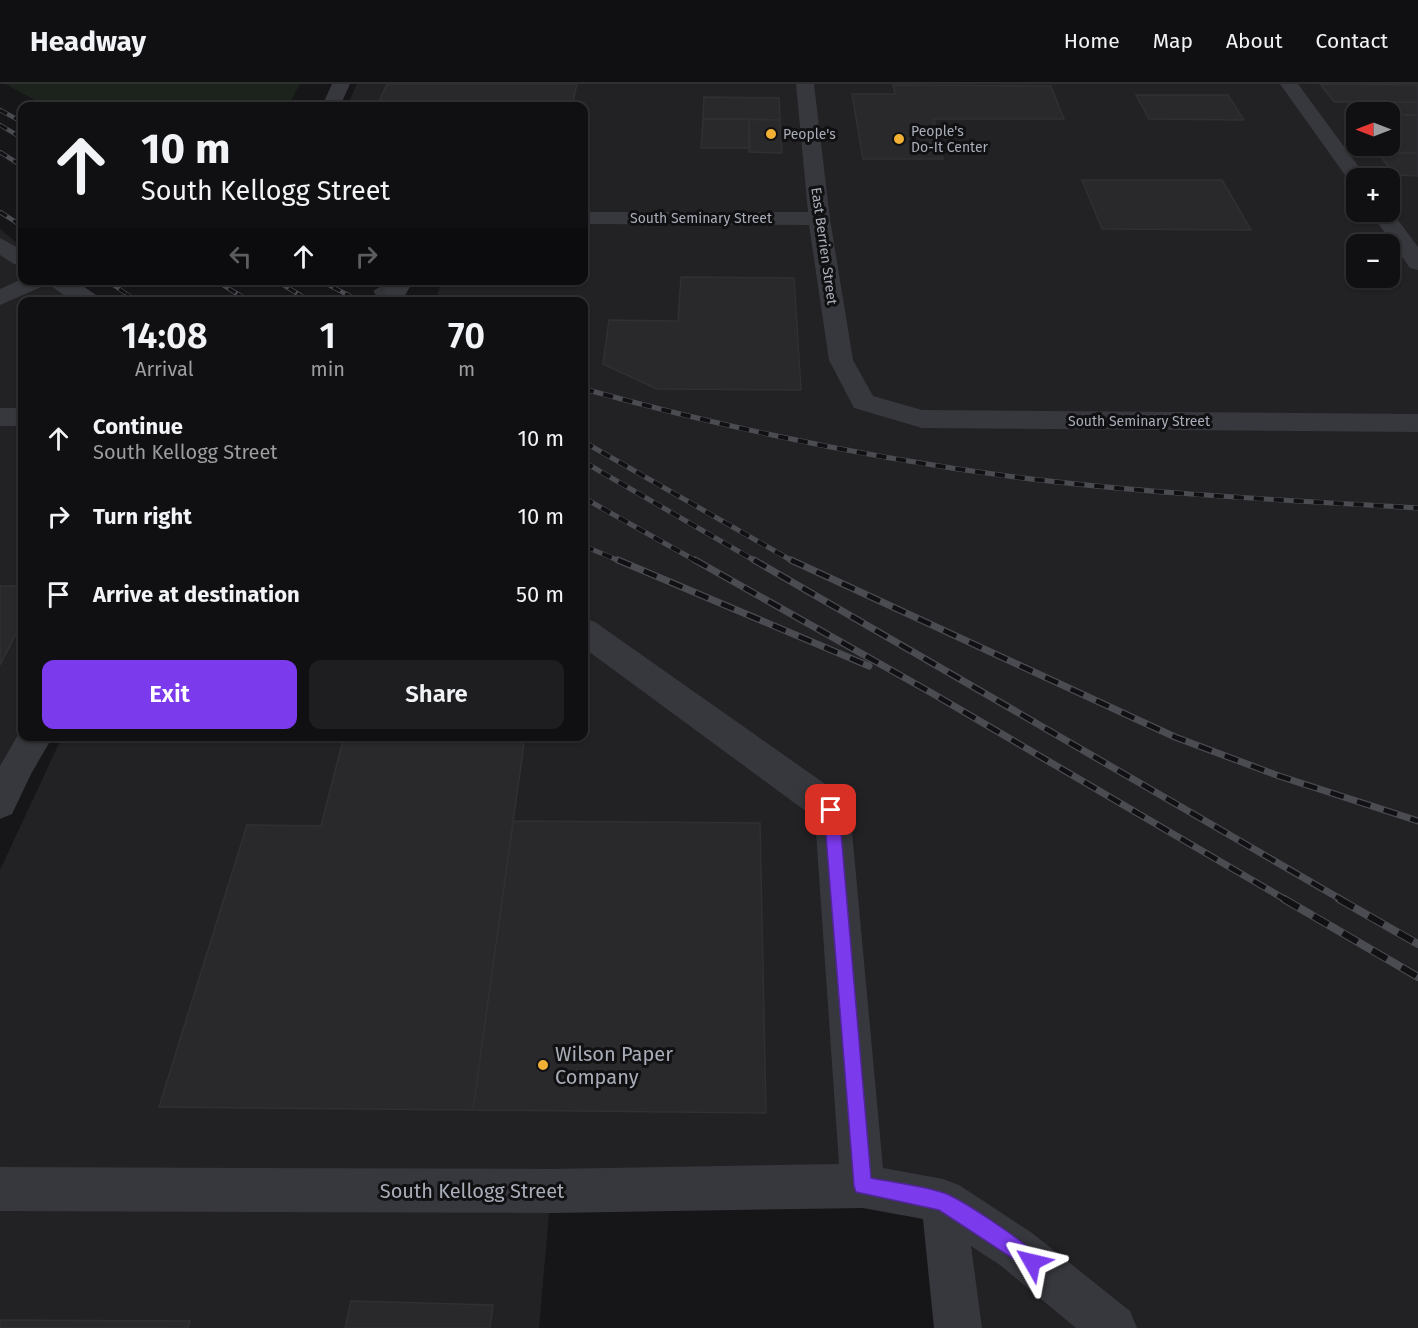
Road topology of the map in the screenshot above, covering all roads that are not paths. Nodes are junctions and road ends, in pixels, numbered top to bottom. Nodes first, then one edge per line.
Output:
1 (341, 84) edge
2 (805, 84) edge
3 (1289, 84) edge
4 (333, 102) edge
5 (1350, 168) edge
6 (588, 218) edge
7 (819, 219) junction
8 (1388, 222) edge
9 (0, 246) edge
10 (18, 257) edge
11 (1418, 263) edge
12 (28, 285) edge
13 (65, 285) edge
14 (83, 297) edge
15 (0, 298) edge
16 (863, 402) joint
17 (0, 417) edge
18 (18, 417) edge
19 (1418, 423) edge
20 (588, 634) edge
21 (28, 745) edge
22 (0, 803) edge
23 (863, 1186) junction
24 (0, 1190) edge
25 (943, 1202) junction
26 (958, 1328) edge
27 (1113, 1328) edge

1 - 4 street
2 - 7 street, East Berrien Street
3 - 5 street
6 - 7 street, South Seminary Street
7 - 16 street, East Berrien Street
8 - 11 street
9 - 10 street
12 - 15 street
13 - 14 street
16 - 19 street, South Seminary Street
17 - 18 street
20 - 23 street
21 - 22 street
23 - 24 street, South Kellogg Street
23 - 25 street, South Kellogg Street
25 - 26 street
25 - 27 street

